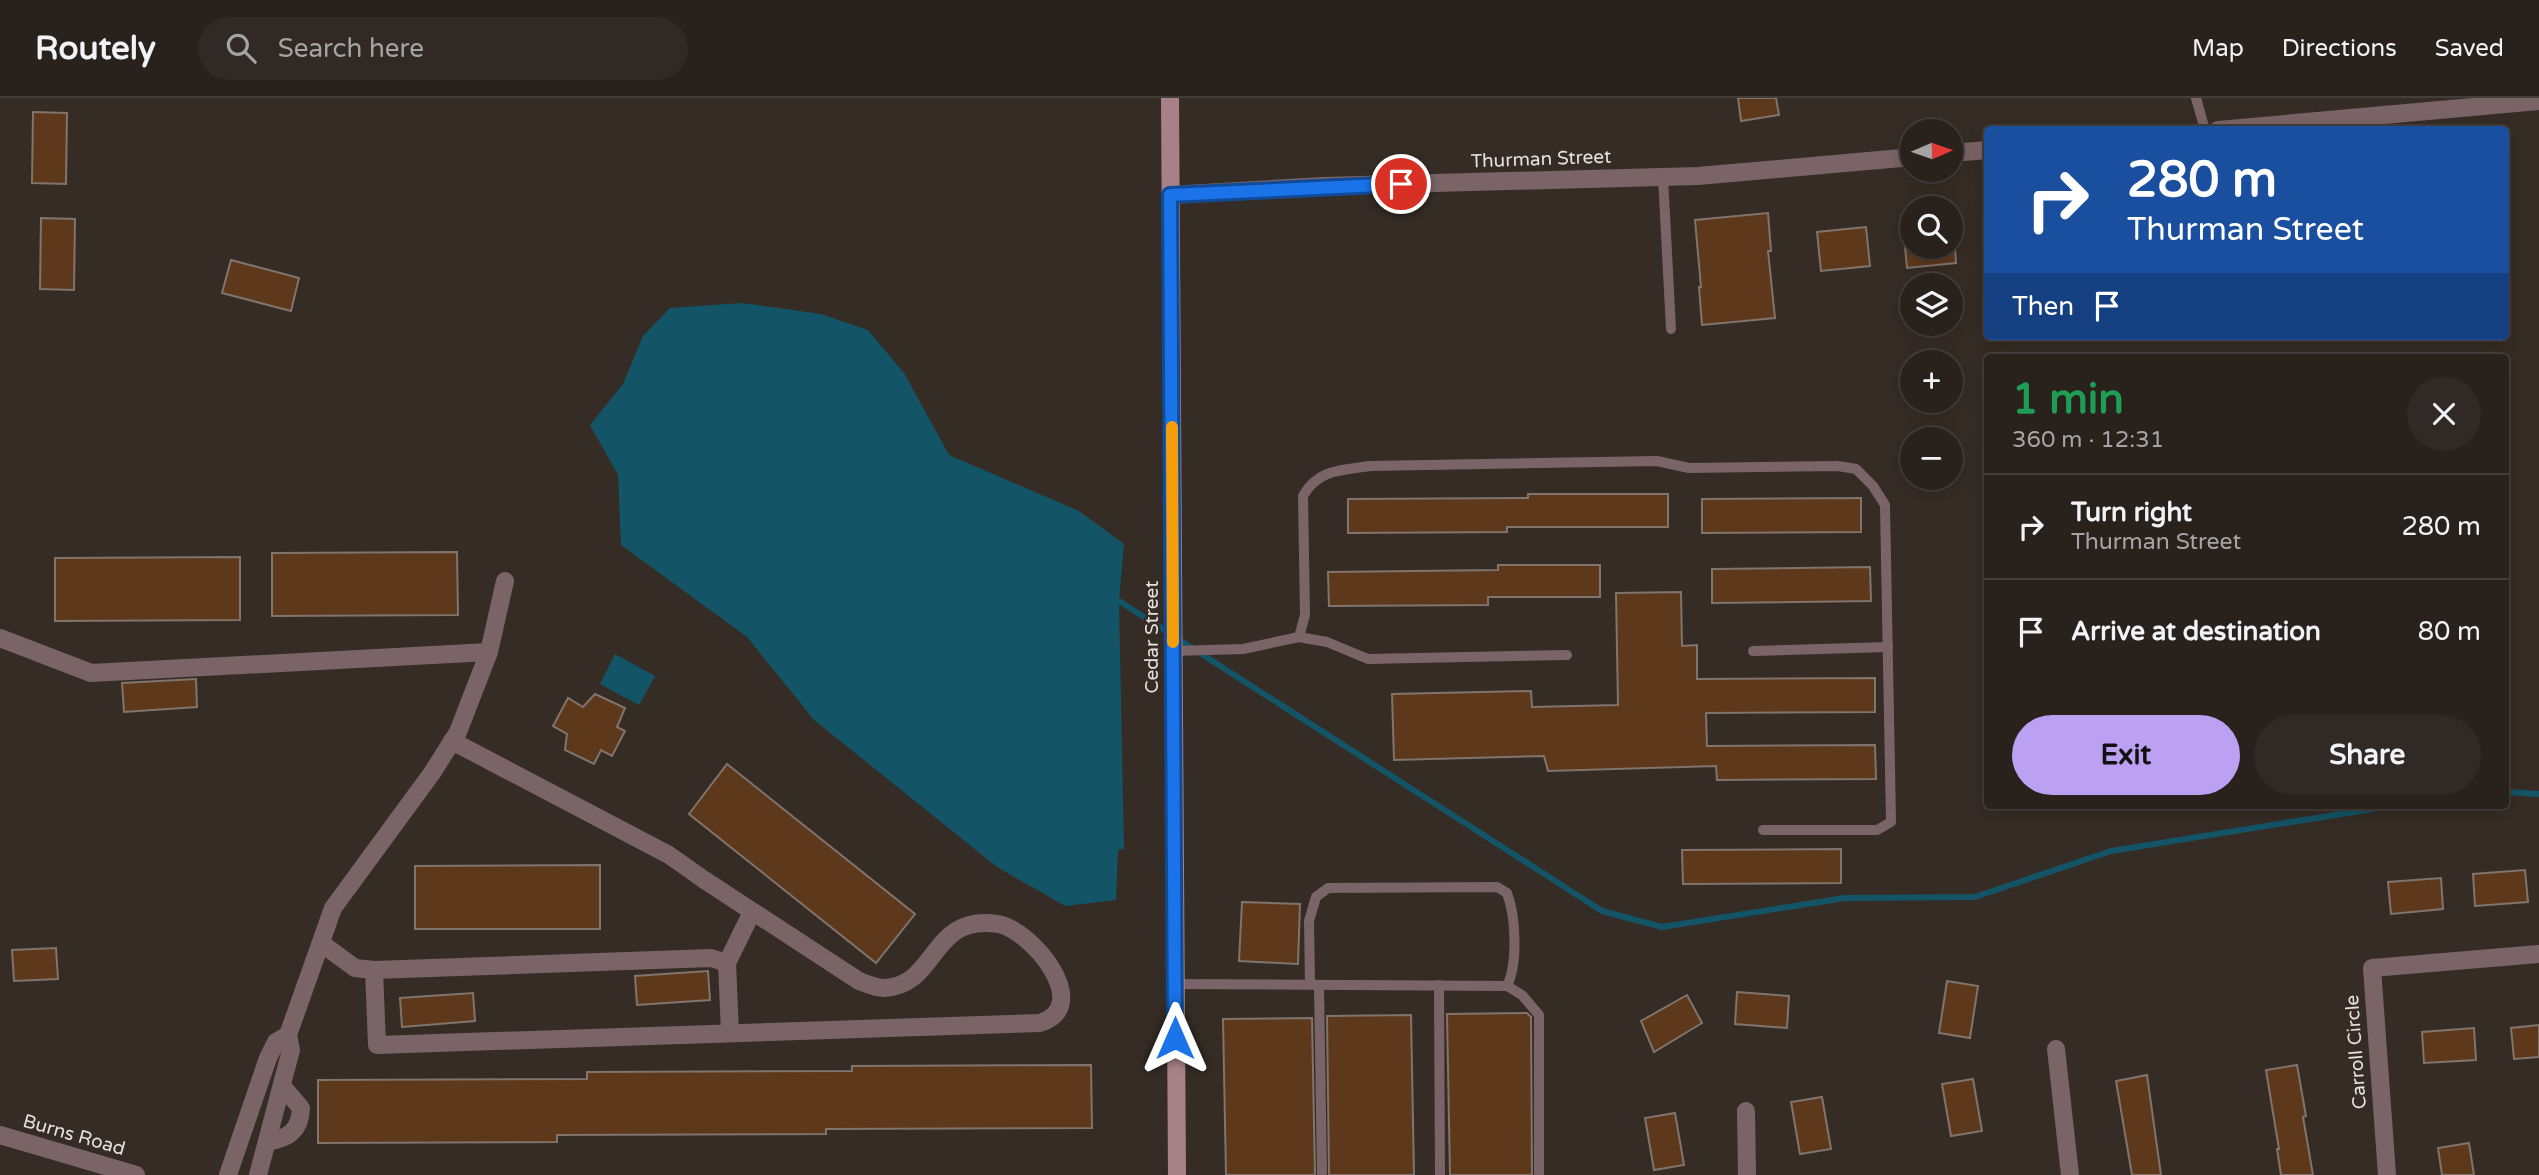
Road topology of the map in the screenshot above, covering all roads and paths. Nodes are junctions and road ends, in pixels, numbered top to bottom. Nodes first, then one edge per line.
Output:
1 (1170, 98) edge
2 (2196, 98) edge
3 (2510, 101) edge
4 (2539, 101) edge
5 (2203, 126) edge
6 (2258, 126) edge
7 (1984, 150) edge
8 (1964, 152) edge
9 (1900, 158) edge
10 (1663, 177) junction
11 (1170, 195) junction
12 (1671, 329) dead end
13 (505, 581) dead end
14 (1298, 637) junction
15 (0, 638) edge
16 (1888, 647) junction
17 (1173, 651) junction
18 (1753, 651) dead end
19 (489, 652) junction
20 (1567, 655) dead end
21 (452, 741) junction
22 (1763, 830) dead end
23 (752, 912) junction
24 (321, 943) junction
25 (2539, 954) edge
26 (727, 963) junction
27 (374, 970) junction
28 (1175, 984) junction
29 (1314, 985) junction
30 (1438, 985) junction
31 (1507, 986) junction
32 (730, 1033) junction
33 (288, 1035) junction
34 (2056, 1049) dead end
35 (260, 1080) junction
36 (283, 1087) junction
37 (1745, 1111) dead end
38 (0, 1135) edge
39 (267, 1142) junction
40 (136, 1175) edge
41 (228, 1175) edge
42 (258, 1175) edge
43 (1177, 1175) edge
44 (1322, 1175) edge
45 (1440, 1175) edge
46 (1539, 1175) edge
47 (1746, 1175) edge
48 (2070, 1175) edge
49 (2387, 1175) edge

1 - 11 street, Cedar Street
2 - 5 lane
3 - 4 street
3 - 6 street
7 - 8 street
9 - 10 street, Thurman Street
10 - 11 street, Thurman Street
10 - 12 lane
11 - 17 street, Cedar Street
13 - 19 street
14 - 16 lane
14 - 17 lane
14 - 20 lane
15 - 19 street
16 - 18 lane
16 - 22 lane
17 - 28 street, Cedar Street
19 - 21 street
21 - 23 street
21 - 24 street
23 - 26 street
23 - 32 street
24 - 27 street
24 - 33 street
25 - 49 street, Carroll Circle
26 - 27 street
26 - 32 street
27 - 32 street
28 - 29 lane
28 - 43 street, Cedar Street
29 - 30 lane
29 - 31 lane
29 - 44 lane
30 - 31 lane
30 - 45 lane
31 - 46 lane
33 - 35 street
33 - 36 street
34 - 48 street
35 - 36 lane
35 - 41 street
36 - 39 street
36 - 39 street
37 - 47 street
38 - 40 street, Burns Road
39 - 42 street

